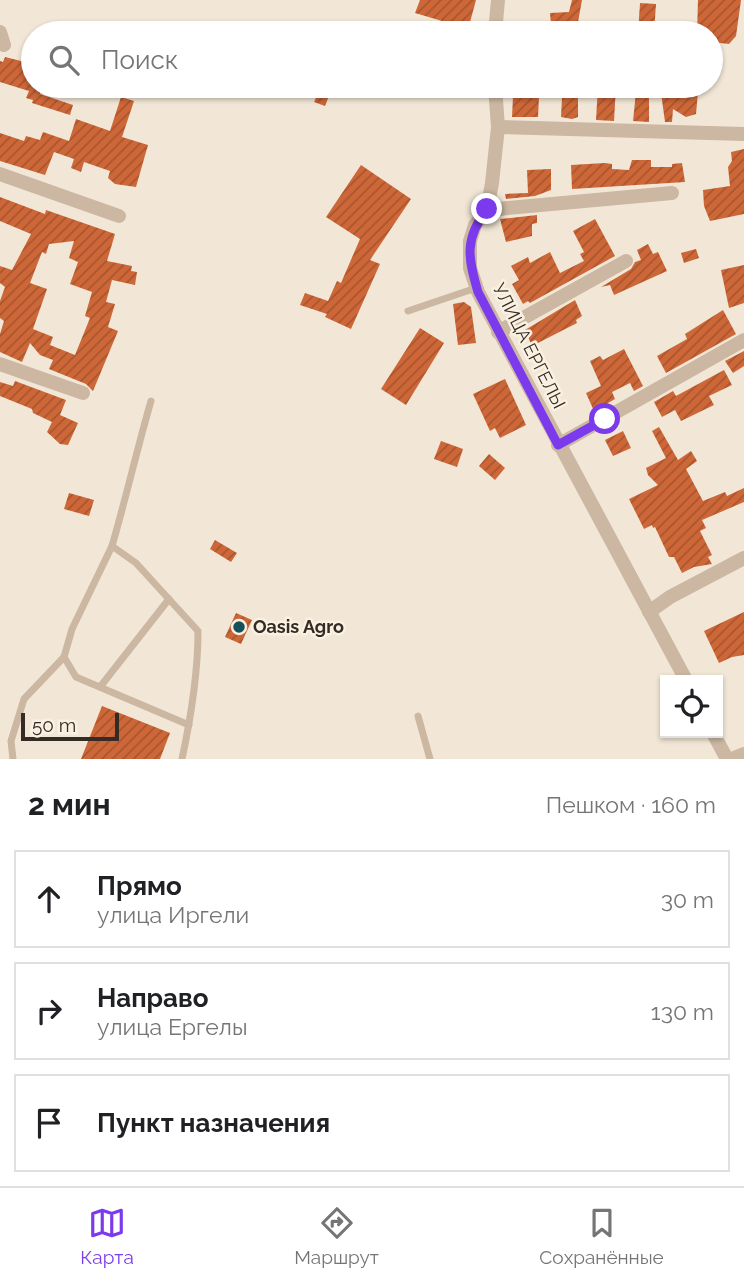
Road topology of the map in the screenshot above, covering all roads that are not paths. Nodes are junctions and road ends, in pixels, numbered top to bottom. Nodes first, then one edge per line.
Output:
1 (498, 0) edge
2 (496, 21) edge
3 (496, 98) edge
4 (498, 127) junction
5 (744, 134) edge
6 (0, 174) edge
7 (672, 193) dead end
8 (487, 209) junction
9 (119, 216) dead end
10 (626, 261) dead end
11 (476, 288) junction
12 (408, 311) dead end
13 (498, 332) junction
14 (744, 340) edge
15 (0, 364) edge
16 (83, 393) dead end
17 (151, 401) dead end
18 (558, 445) junction
19 (112, 546) junction
20 (744, 558) edge
21 (169, 599) junction
22 (649, 612) junction
23 (64, 657) junction
24 (683, 675) edge
25 (100, 687) junction
26 (418, 716) dead end
27 (189, 725) junction
28 (716, 738) edge
29 (744, 754) edge
30 (13, 759) edge
31 (182, 759) edge
32 (430, 759) edge
33 (727, 759) edge
34 (732, 759) edge

1 - 2 street
3 - 4 street, УЛИЦА ЕРГЕЛЫ
4 - 5 street
4 - 8 street, УЛИЦА ЕРГЕЛЫ
6 - 9 street
7 - 8 street
8 - 11 street, УЛИЦА ЕРГЕЛЫ
10 - 13 street
11 - 12 lane
11 - 13 street, УЛИЦА ЕРГЕЛЫ
13 - 18 street, УЛИЦА ЕРГЕЛЫ
14 - 18 street
15 - 16 street
17 - 19 lane
18 - 22 street, УЛИЦА ЕРГЕЛЫ
19 - 21 lane
19 - 23 lane
20 - 22 street
21 - 25 lane
21 - 27 lane
22 - 24 street, УЛИЦА ЕРГЕЛЫ
23 - 25 lane
23 - 30 lane
25 - 27 lane
26 - 32 lane
27 - 31 lane
28 - 33 street
29 - 34 street

